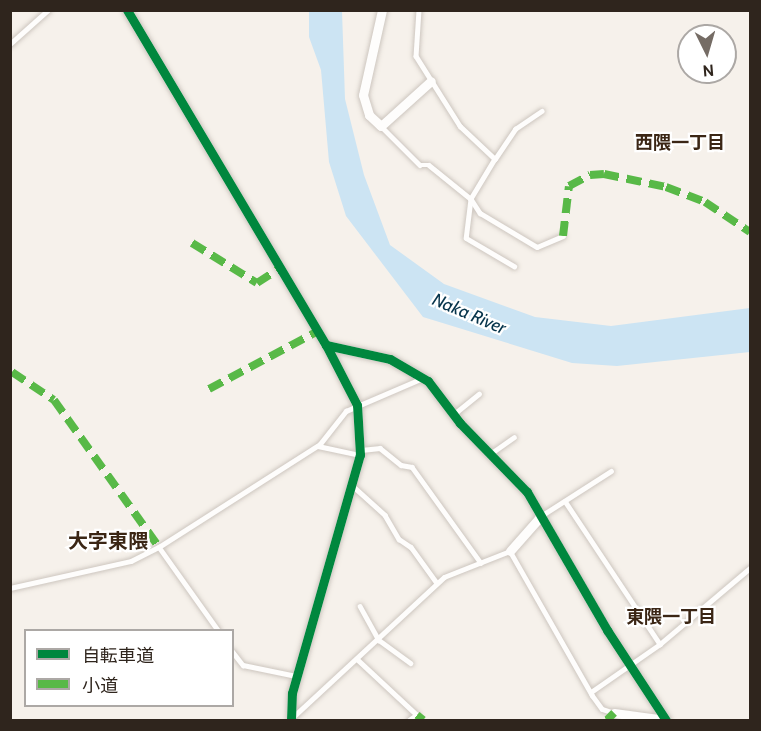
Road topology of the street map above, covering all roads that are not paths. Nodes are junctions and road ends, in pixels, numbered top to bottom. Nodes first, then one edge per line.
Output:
1 (48, 10) edge
2 (127, 10) edge
3 (382, 10) edge
4 (419, 10) edge
5 (10, 44) edge
6 (431, 81) junction
7 (542, 111) dead end
8 (381, 126) junction
9 (495, 159) junction
10 (471, 199) junction
11 (563, 236) dead end
12 (514, 266) dead end
13 (326, 345) junction
14 (423, 378) junction
15 (479, 394) dead end
16 (357, 405) junction
17 (454, 414) junction
18 (514, 437) dead end
19 (318, 446) junction
20 (361, 452) junction
21 (490, 454) junction
22 (611, 471) dead end
23 (354, 487) junction
24 (565, 501) junction
25 (541, 516) junction
26 (159, 547) junction
27 (510, 551) junction
28 (481, 562) junction
29 (750, 568) edge
30 (436, 583) junction
31 (10, 588) edge
32 (360, 606) dead end
33 (217, 629) edge
34 (379, 640) junction
35 (660, 644) junction
36 (234, 654) edge
37 (357, 659) junction
38 (411, 663) dead end
39 (630, 667) junction
40 (297, 676) junction
41 (591, 692) junction
42 (614, 713) joint
43 (291, 720) edge
44 (410, 720) edge

1 - 5 lane
2 - 13 street
3 - 8 street
4 - 6 lane
6 - 8 street
6 - 9 lane
7 - 9 lane
8 - 10 lane
9 - 10 lane
10 - 11 lane
10 - 12 lane
13 - 14 street
13 - 16 street
14 - 16 lane
14 - 17 street
15 - 17 lane
16 - 19 lane
16 - 20 street
17 - 21 street
18 - 21 lane
19 - 20 lane
19 - 26 lane
20 - 23 street
20 - 28 lane
21 - 25 street
22 - 24 lane
23 - 30 lane
23 - 40 street
24 - 25 lane
24 - 35 lane
25 - 27 street
25 - 39 street
26 - 31 lane
26 - 33 lane
27 - 28 lane
27 - 41 lane
28 - 30 lane
29 - 35 lane
30 - 34 lane
32 - 34 lane
34 - 37 lane
34 - 38 lane
35 - 39 lane
36 - 40 lane
37 - 43 lane
37 - 44 lane
39 - 41 lane
39 - 42 street
40 - 43 street
41 - 42 lane

